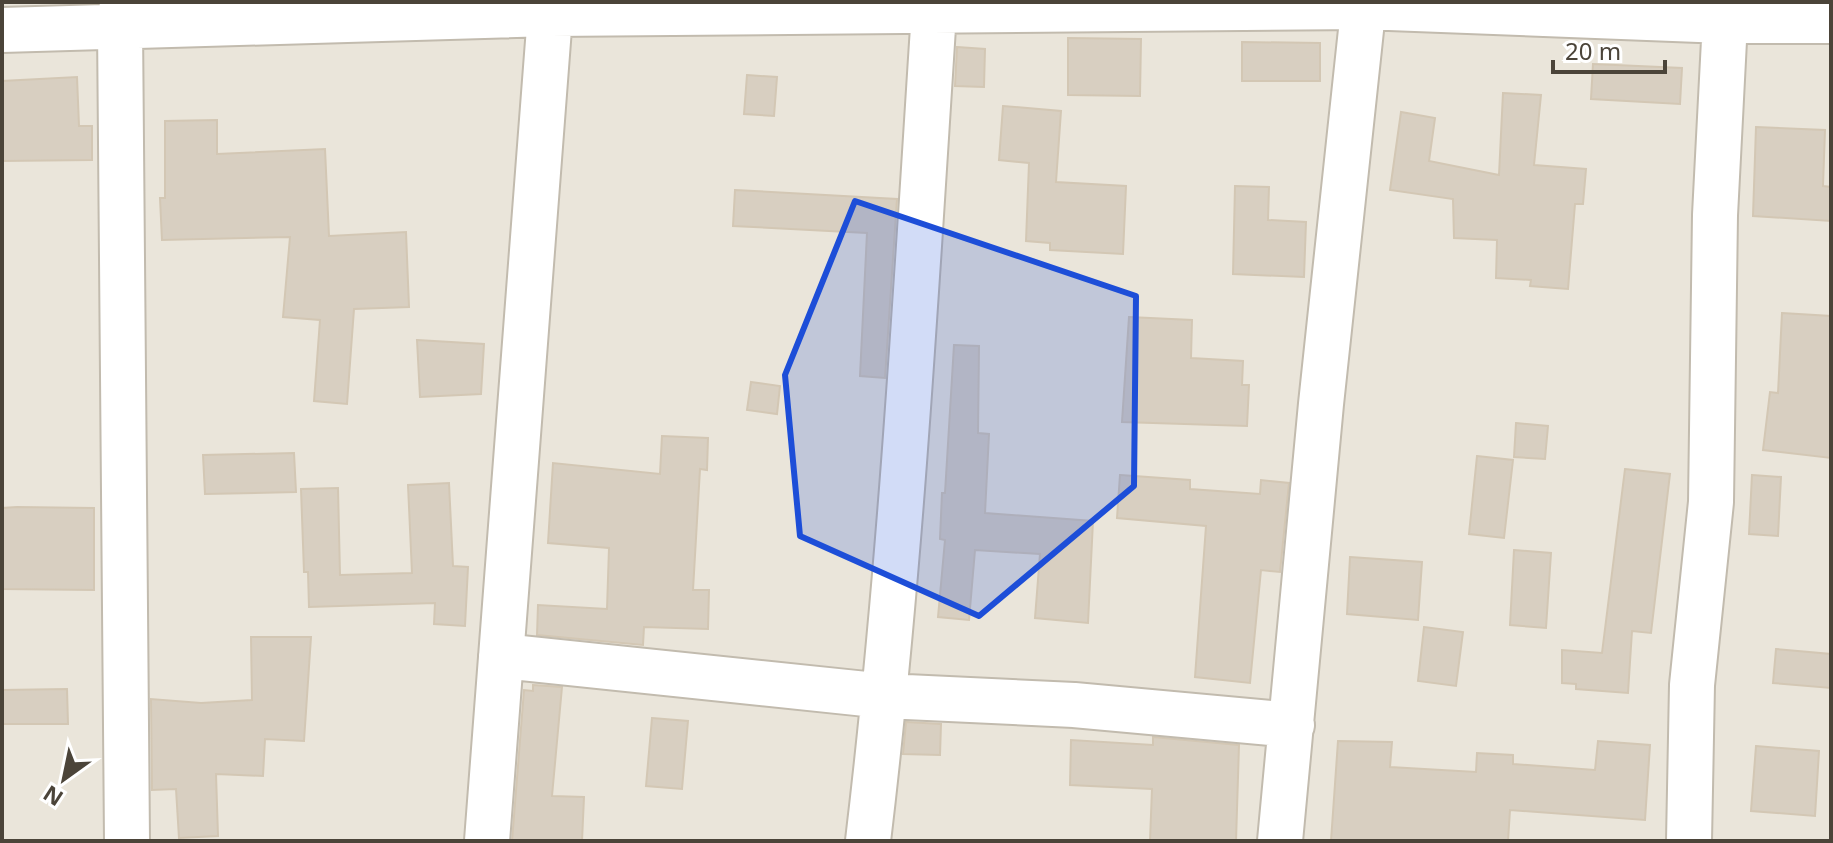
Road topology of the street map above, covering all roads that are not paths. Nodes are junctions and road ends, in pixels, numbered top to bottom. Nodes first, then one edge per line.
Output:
1 (1364, 5) edge
2 (936, 7) edge
3 (550, 8) edge
4 (1784, 11) edge
5 (121, 14) edge
6 (1725, 21) junction
7 (1831, 21) edge
8 (2, 30) edge
9 (501, 656) junction
10 (885, 696) junction
11 (1292, 725) junction
12 (127, 841) edge
13 (487, 841) edge
14 (868, 841) edge
15 (1280, 841) edge
16 (1689, 841) edge

1 - 2 street
1 - 6 street
1 - 11 street
2 - 3 street
2 - 10 street
3 - 5 street
3 - 9 street
4 - 6 street
4 - 7 street
5 - 8 street
5 - 12 street
6 - 16 street
9 - 10 street
9 - 13 street
10 - 11 street
10 - 14 street
11 - 15 street

